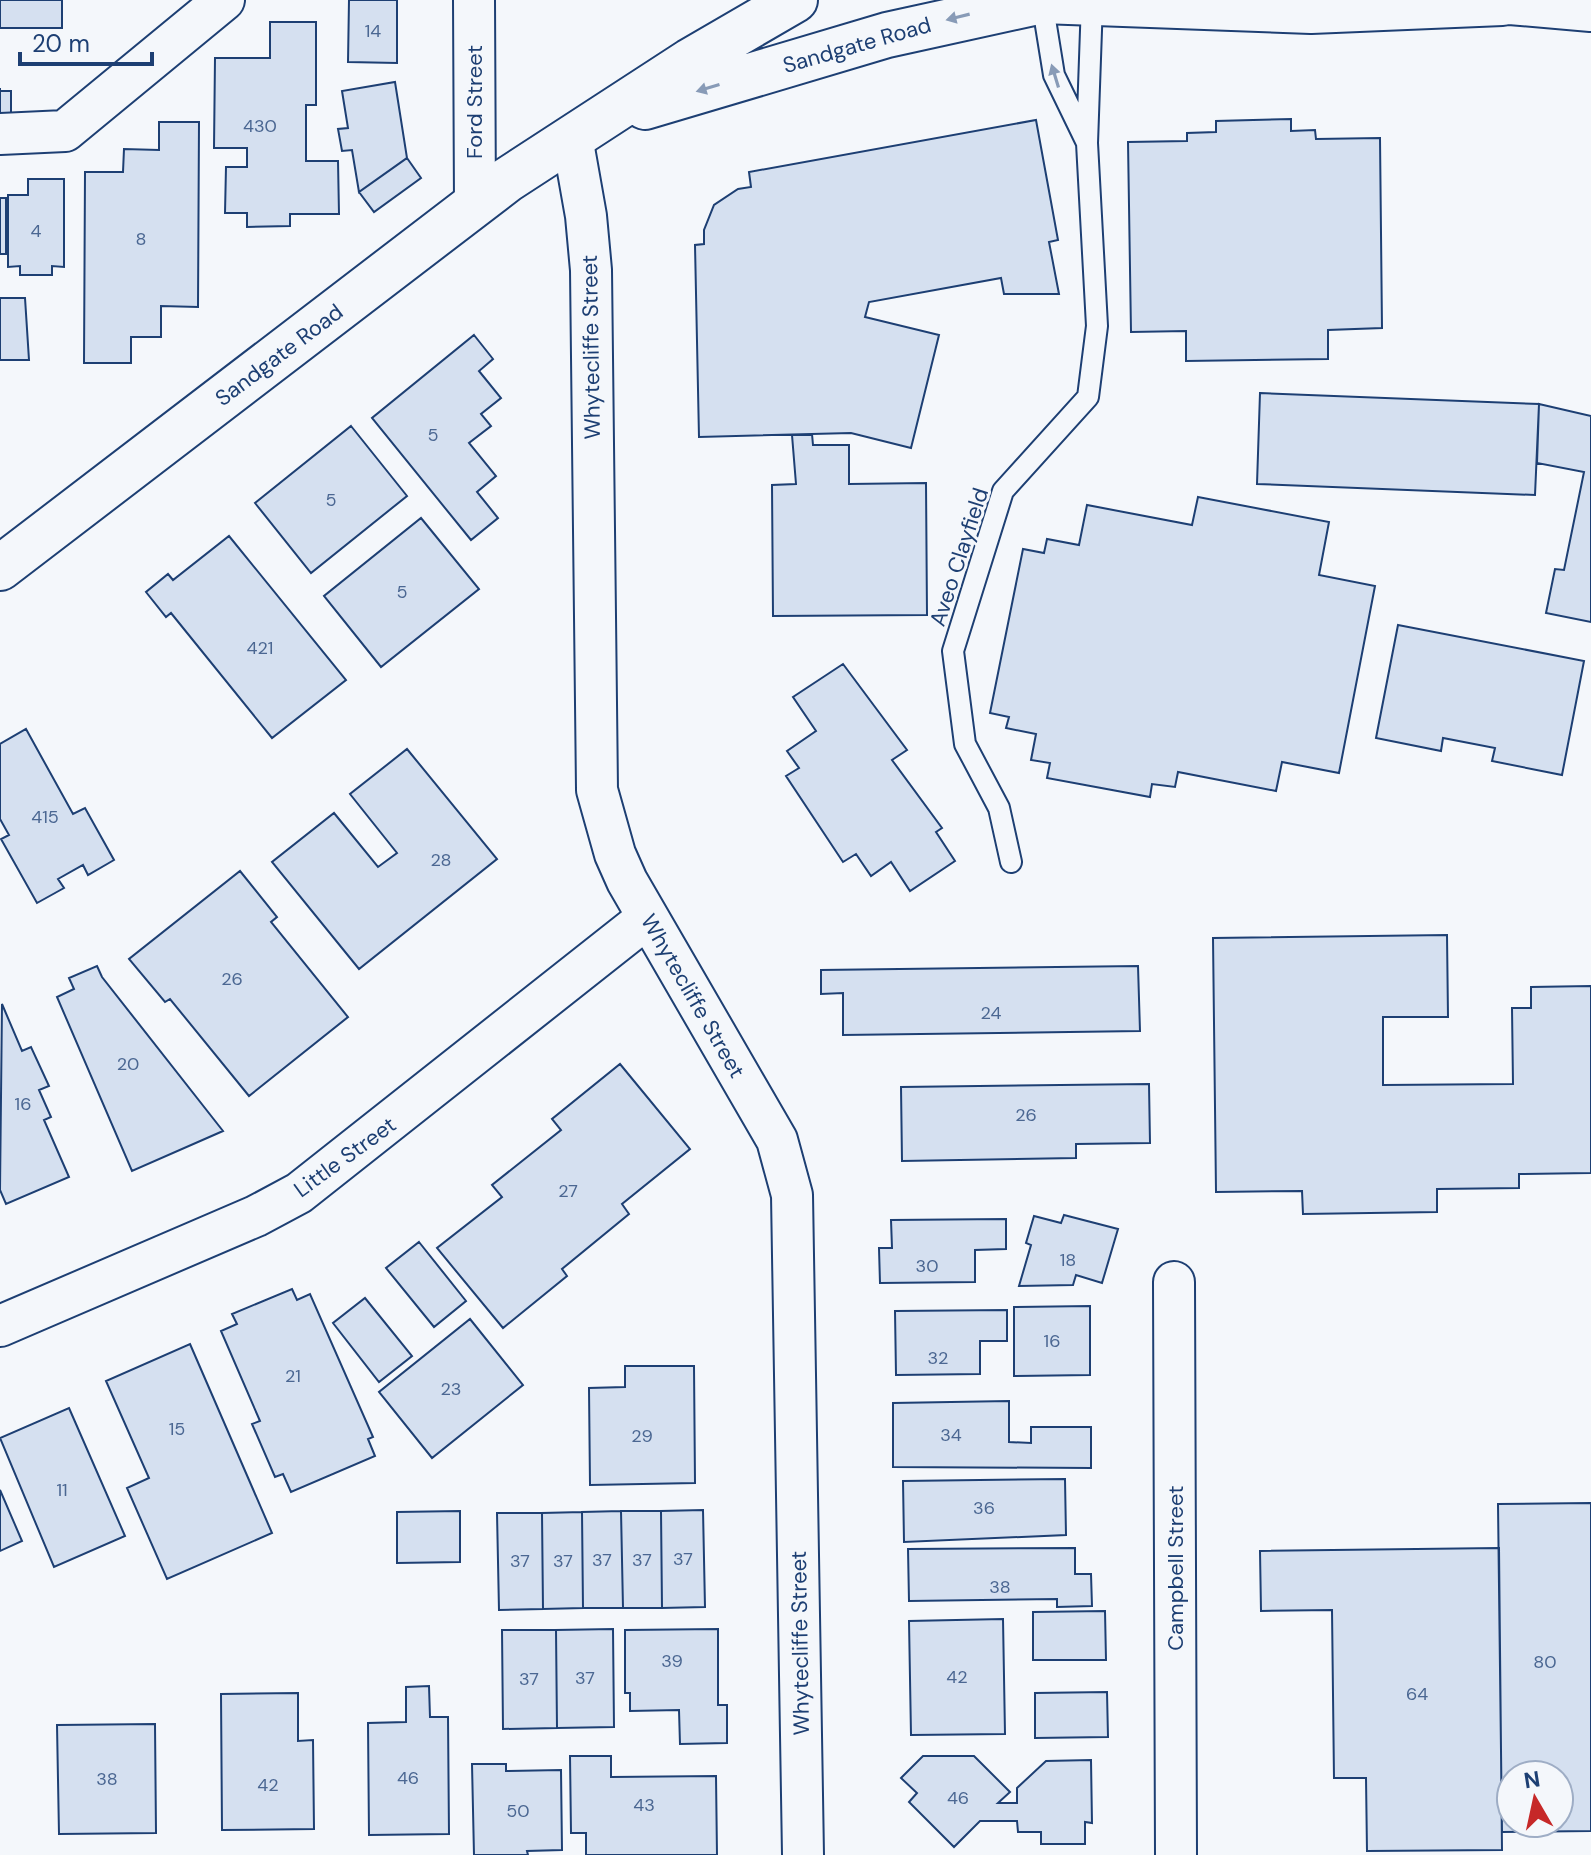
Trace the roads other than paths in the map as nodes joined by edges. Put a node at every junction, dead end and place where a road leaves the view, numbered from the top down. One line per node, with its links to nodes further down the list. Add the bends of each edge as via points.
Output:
1 (224, 0): 9 (street, via 65,131)
2 (474, 0): 11 (street, Ford Street)
3 (795, 0): 8 (highway, Sandgate Road)
4 (1042, 1): 5 (highway, Sandgate Road); 8 (highway, Sandgate Road, one-way to 8, via 887,35); 10 (lane, Aveo Clayfield, one-way to 4, via 1054,75)
5 (1092, 1): 6 (highway, Sandgate Road, via 1296,11); 10 (lane, Aveo Clayfield)
6 (1515, 2): 7 (highway, Sandgate Road)
7 (1591, 9)
8 (586, 128): 11 (highway, Sandgate Road); 14 (street, Whytecliffe Street, via 597,790 615,854)
9 (0, 134)
10 (1087, 143): 13 (lane, Aveo Clayfield, via 1097,326 1088,397 1003,491 953,651 965,744 999,808)
11 (475, 205): 12 (highway, Sandgate Road)
12 (0, 568)
13 (1011, 862)
14 (647, 918): 16 (street, Little Street, via 299,1193); 17 (street, Whytecliffe Street, via 777,1140 792,1195)
15 (1174, 1282): 18 (street, Campbell Street)
16 (0, 1326)
17 (803, 1855)
18 (1176, 1855)

